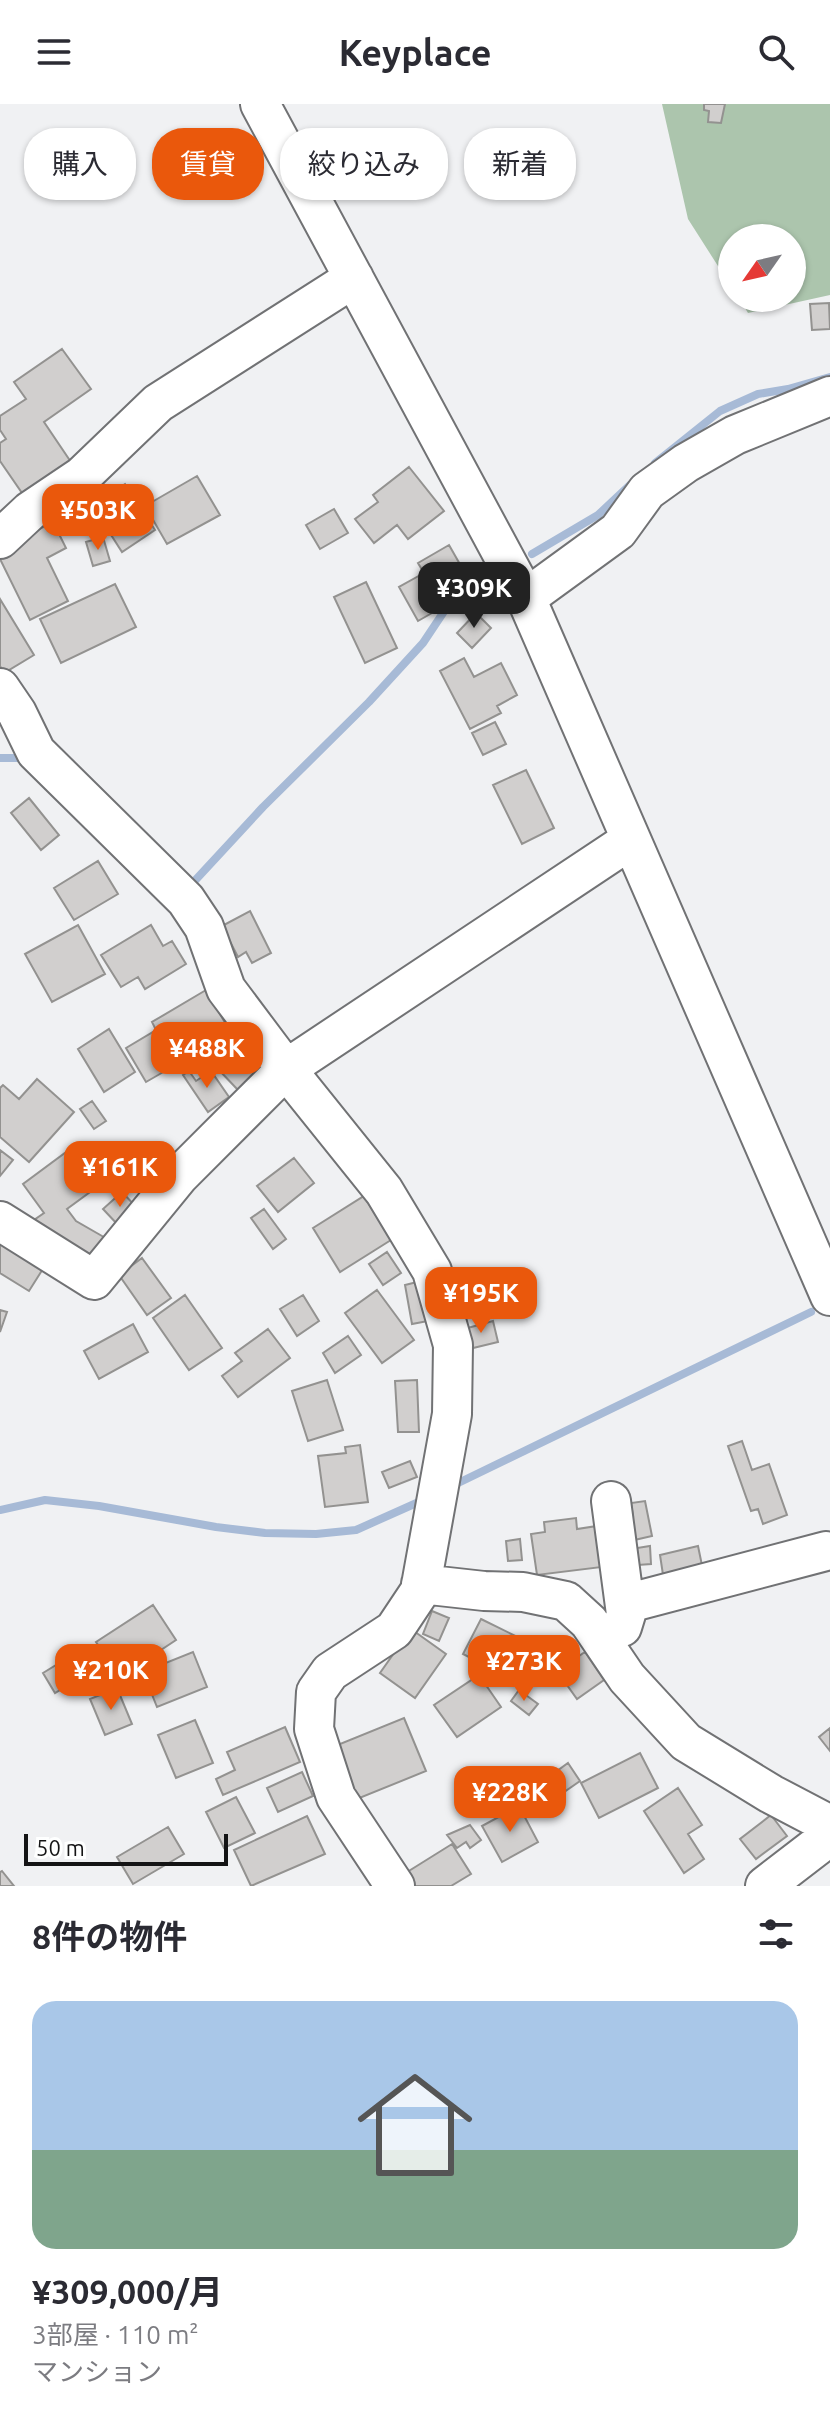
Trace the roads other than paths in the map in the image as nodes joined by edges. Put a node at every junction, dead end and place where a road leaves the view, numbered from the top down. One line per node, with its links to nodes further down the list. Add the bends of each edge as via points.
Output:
1 (260, 104): 2 (street)
2 (354, 278): 4 (street, via 158,403 82,476); 5 (street)
3 (830, 396): 5 (street, via 735,435 686,463 647,491 618,531)
4 (0, 539)
5 (526, 598): 7 (street)
6 (0, 688): 8 (street, via 36,752 178,891 204,927 226,989)
7 (629, 841): 8 (street); 10 (street)
8 (286, 1069): 9 (street, via 179,1176 94,1280); 13 (street, via 384,1191 432,1271 453,1345 452,1414)
9 (0, 1221)
10 (830, 1296)
11 (611, 1501): 14 (street)
12 (826, 1551): 14 (street)
13 (421, 1584): 15 (street, via 566,1601 589,1622); 18 (street, via 394,1630 330,1672 316,1692 314,1729 336,1797)
14 (625, 1604): 15 (street)
15 (613, 1657): 16 (street, via 686,1742)
16 (830, 1825)
17 (830, 1836): 19 (street)
18 (395, 1886)
19 (765, 1886)

